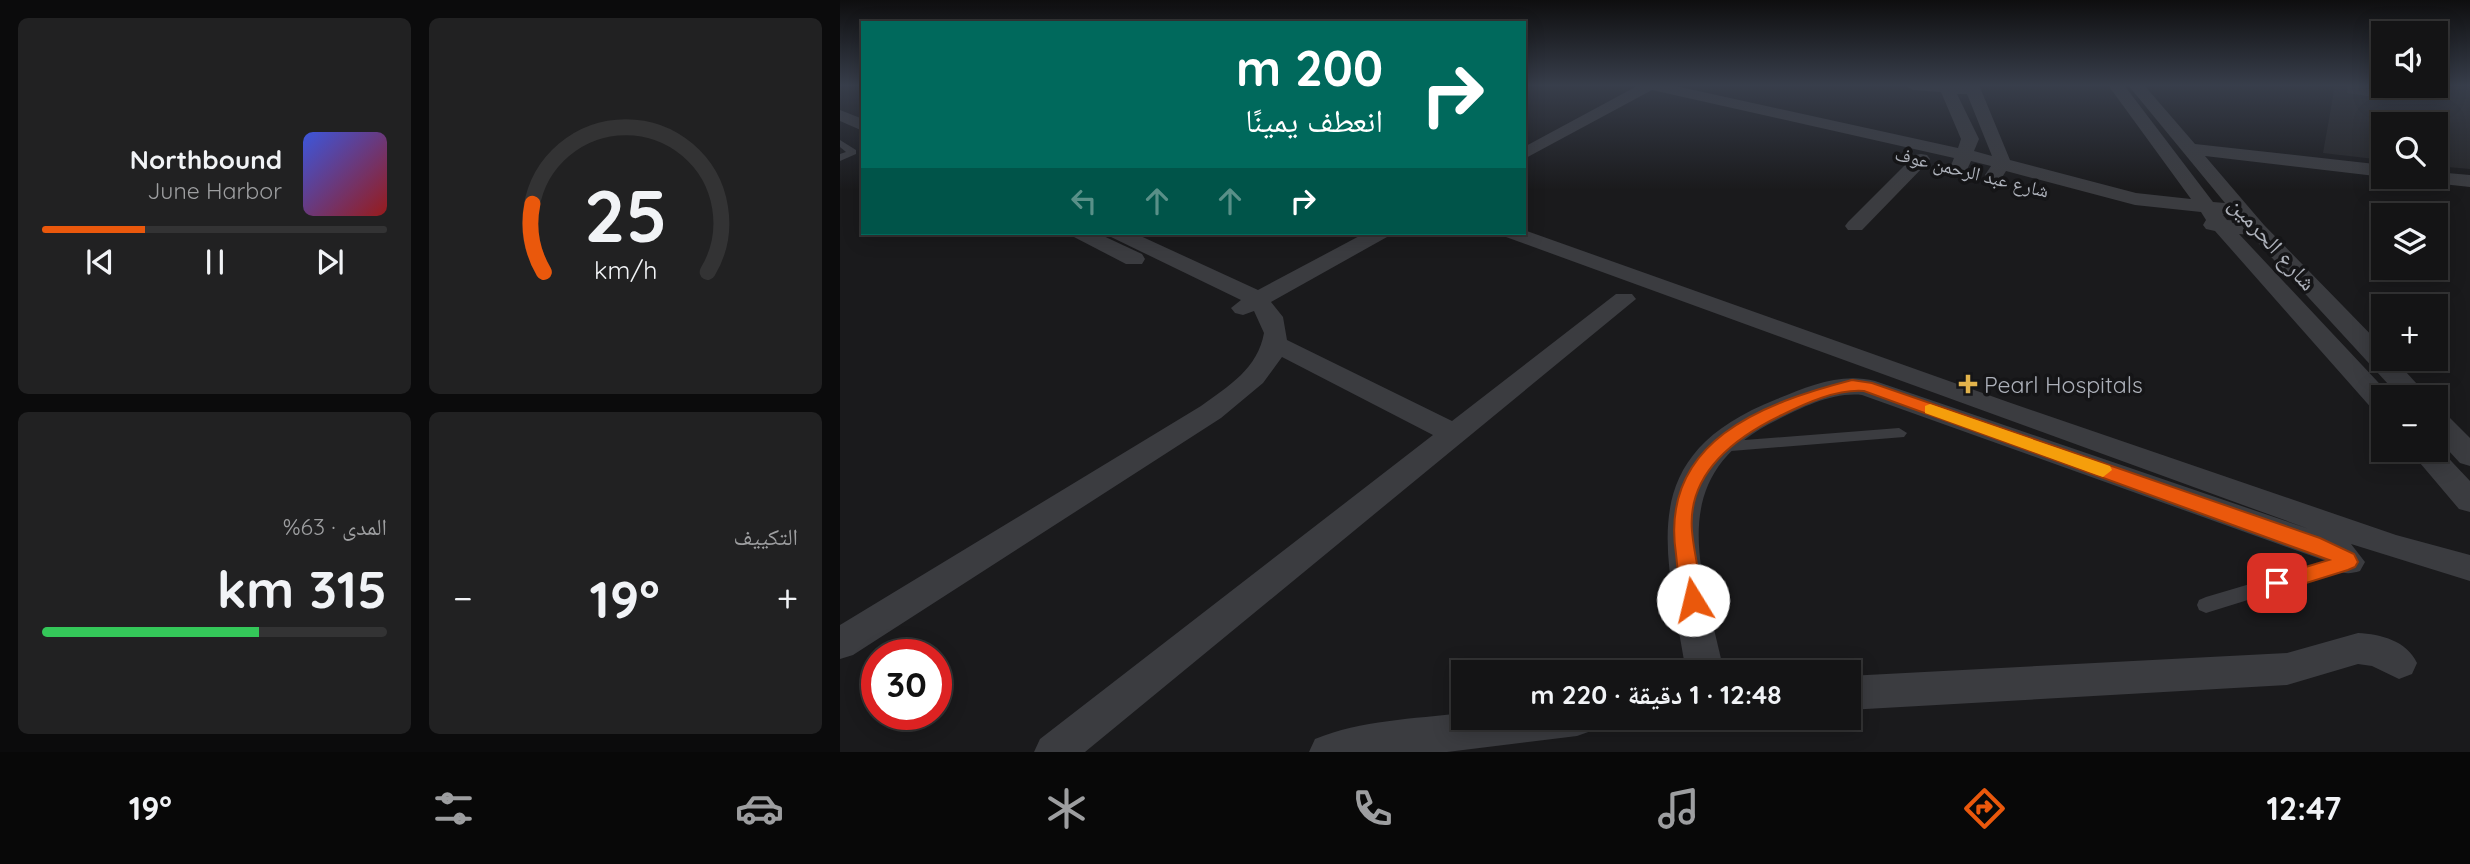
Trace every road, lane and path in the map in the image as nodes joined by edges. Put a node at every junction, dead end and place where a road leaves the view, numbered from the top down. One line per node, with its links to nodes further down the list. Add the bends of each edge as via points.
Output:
1 (1587, 120): 10 (street)
2 (1767, 120): 12 (street, شارع عبد الرحمن عوف)
3 (1779, 120): 13 (street, شارع عبد الرحمن عوف)
4 (1961, 120): 13 (street, via 1970,139)
5 (1986, 120): 15 (street, via 2001,155)
6 (2142, 120): 18 (street, شارع الحرمين)
7 (2166, 120): 9 (street, شارع الحرمين)
8 (840, 143): 11 (lane, via 853,152)
9 (2191, 149): 14 (street); 19 (street, شارع الحرمين)
10 (1526, 153)
11 (840, 158)
12 (1920, 159): 13 (street, شارع عبد الرحمن عوف); 20 (street)
13 (1962, 162): 15 (street, شارع عبد الرحمن عوف)
14 (2371, 170)
15 (1997, 171): 18 (street, شارع عبد الرحمن عوف, via 2135,199); 21 (street, شارع عبد الرحمن عوف, via 2132,210)
16 (2448, 179): 17 (street)
17 (2470, 181)
18 (2207, 208): 19 (street, شارع عبد الرحمن عوف); 21 (street, شارع الحرمين)
19 (2242, 211): 22 (street, شارع الحرمين)
20 (1855, 226)
21 (2221, 226): 22 (street, شارع عبد الرحمن عوف); 30 (street, شارع الحرمين)
22 (2257, 229): 29 (street, شارع الحرمين)
23 (1085, 235): 28 (street)
24 (1121, 235): 28 (street)
25 (1377, 235): 28 (street)
26 (1518, 235): 31 (street)
27 (1624, 299): 34 (street)
28 (1262, 319): 34 (street); 43 (street, via 1265,366 1232,397)
29 (2404, 385)
30 (2371, 391)
31 (1991, 418): 35 (street); 36 (street, via 1852,385 1768,413)
32 (1899, 433): 36 (lane)
33 (2448, 433): 37 (street)
34 (1455, 434): 48 (street)
35 (2043, 436): 40 (street, via 2338,552); 41 (street)
36 (1717, 447): 44 (street, via 1699,470 1687,498 1682,528)
37 (2470, 456)
38 (2435, 462): 39 (street)
39 (2470, 501)
40 (2348, 562): 42 (lane)
41 (2470, 568)
42 (2206, 605)
43 (840, 644)
44 (1703, 660)
45 (2399, 663): 46 (street, via 2381,650 2360,646 2287,668)
46 (1861, 693)
47 (1478, 730): 49 (street)
48 (1054, 752)
49 (1329, 752)

